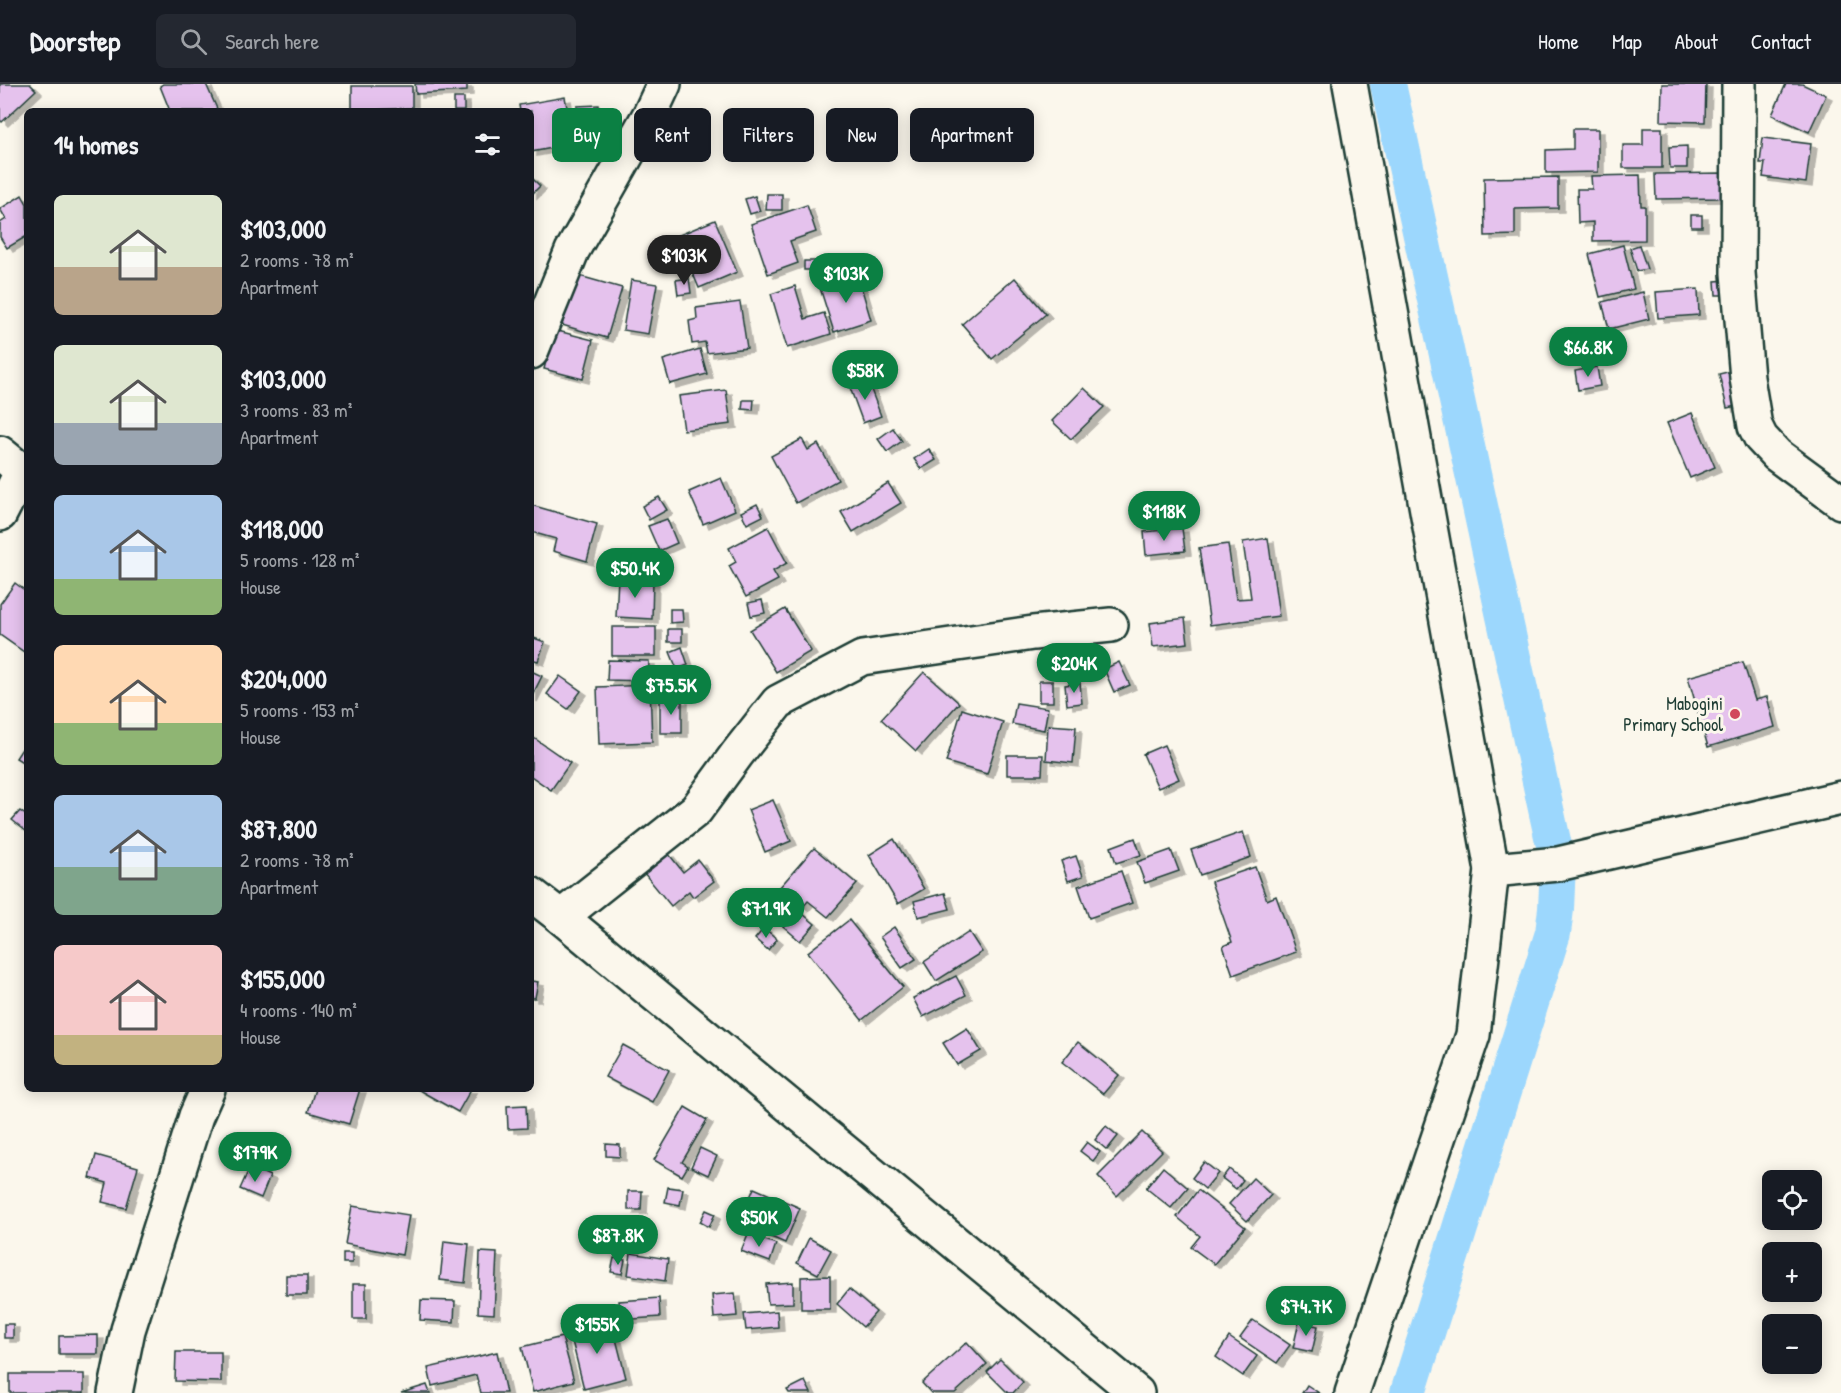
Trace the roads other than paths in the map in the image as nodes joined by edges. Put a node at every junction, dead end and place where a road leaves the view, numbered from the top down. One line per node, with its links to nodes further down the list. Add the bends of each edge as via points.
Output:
1 (664, 84): 4 (street, via 572,251)
2 (1350, 84): 10 (street)
3 (1739, 84): 6 (street, via 1738,273 1755,426 1777,455)
4 (534, 345)
5 (16, 467): 7 (street)
6 (1841, 502)
7 (0, 514)
8 (1111, 625): 12 (street, via 862,658 778,702 696,810)
9 (1841, 798): 10 (street, via 1558,864)
10 (1492, 870): 16 (street, via 1473,1035)
11 (534, 896): 12 (street)
12 (561, 917): 15 (street)
13 (207, 1092): 14 (street, via 128,1330)
14 (115, 1393)
15 (1137, 1393)
16 (1352, 1393)

